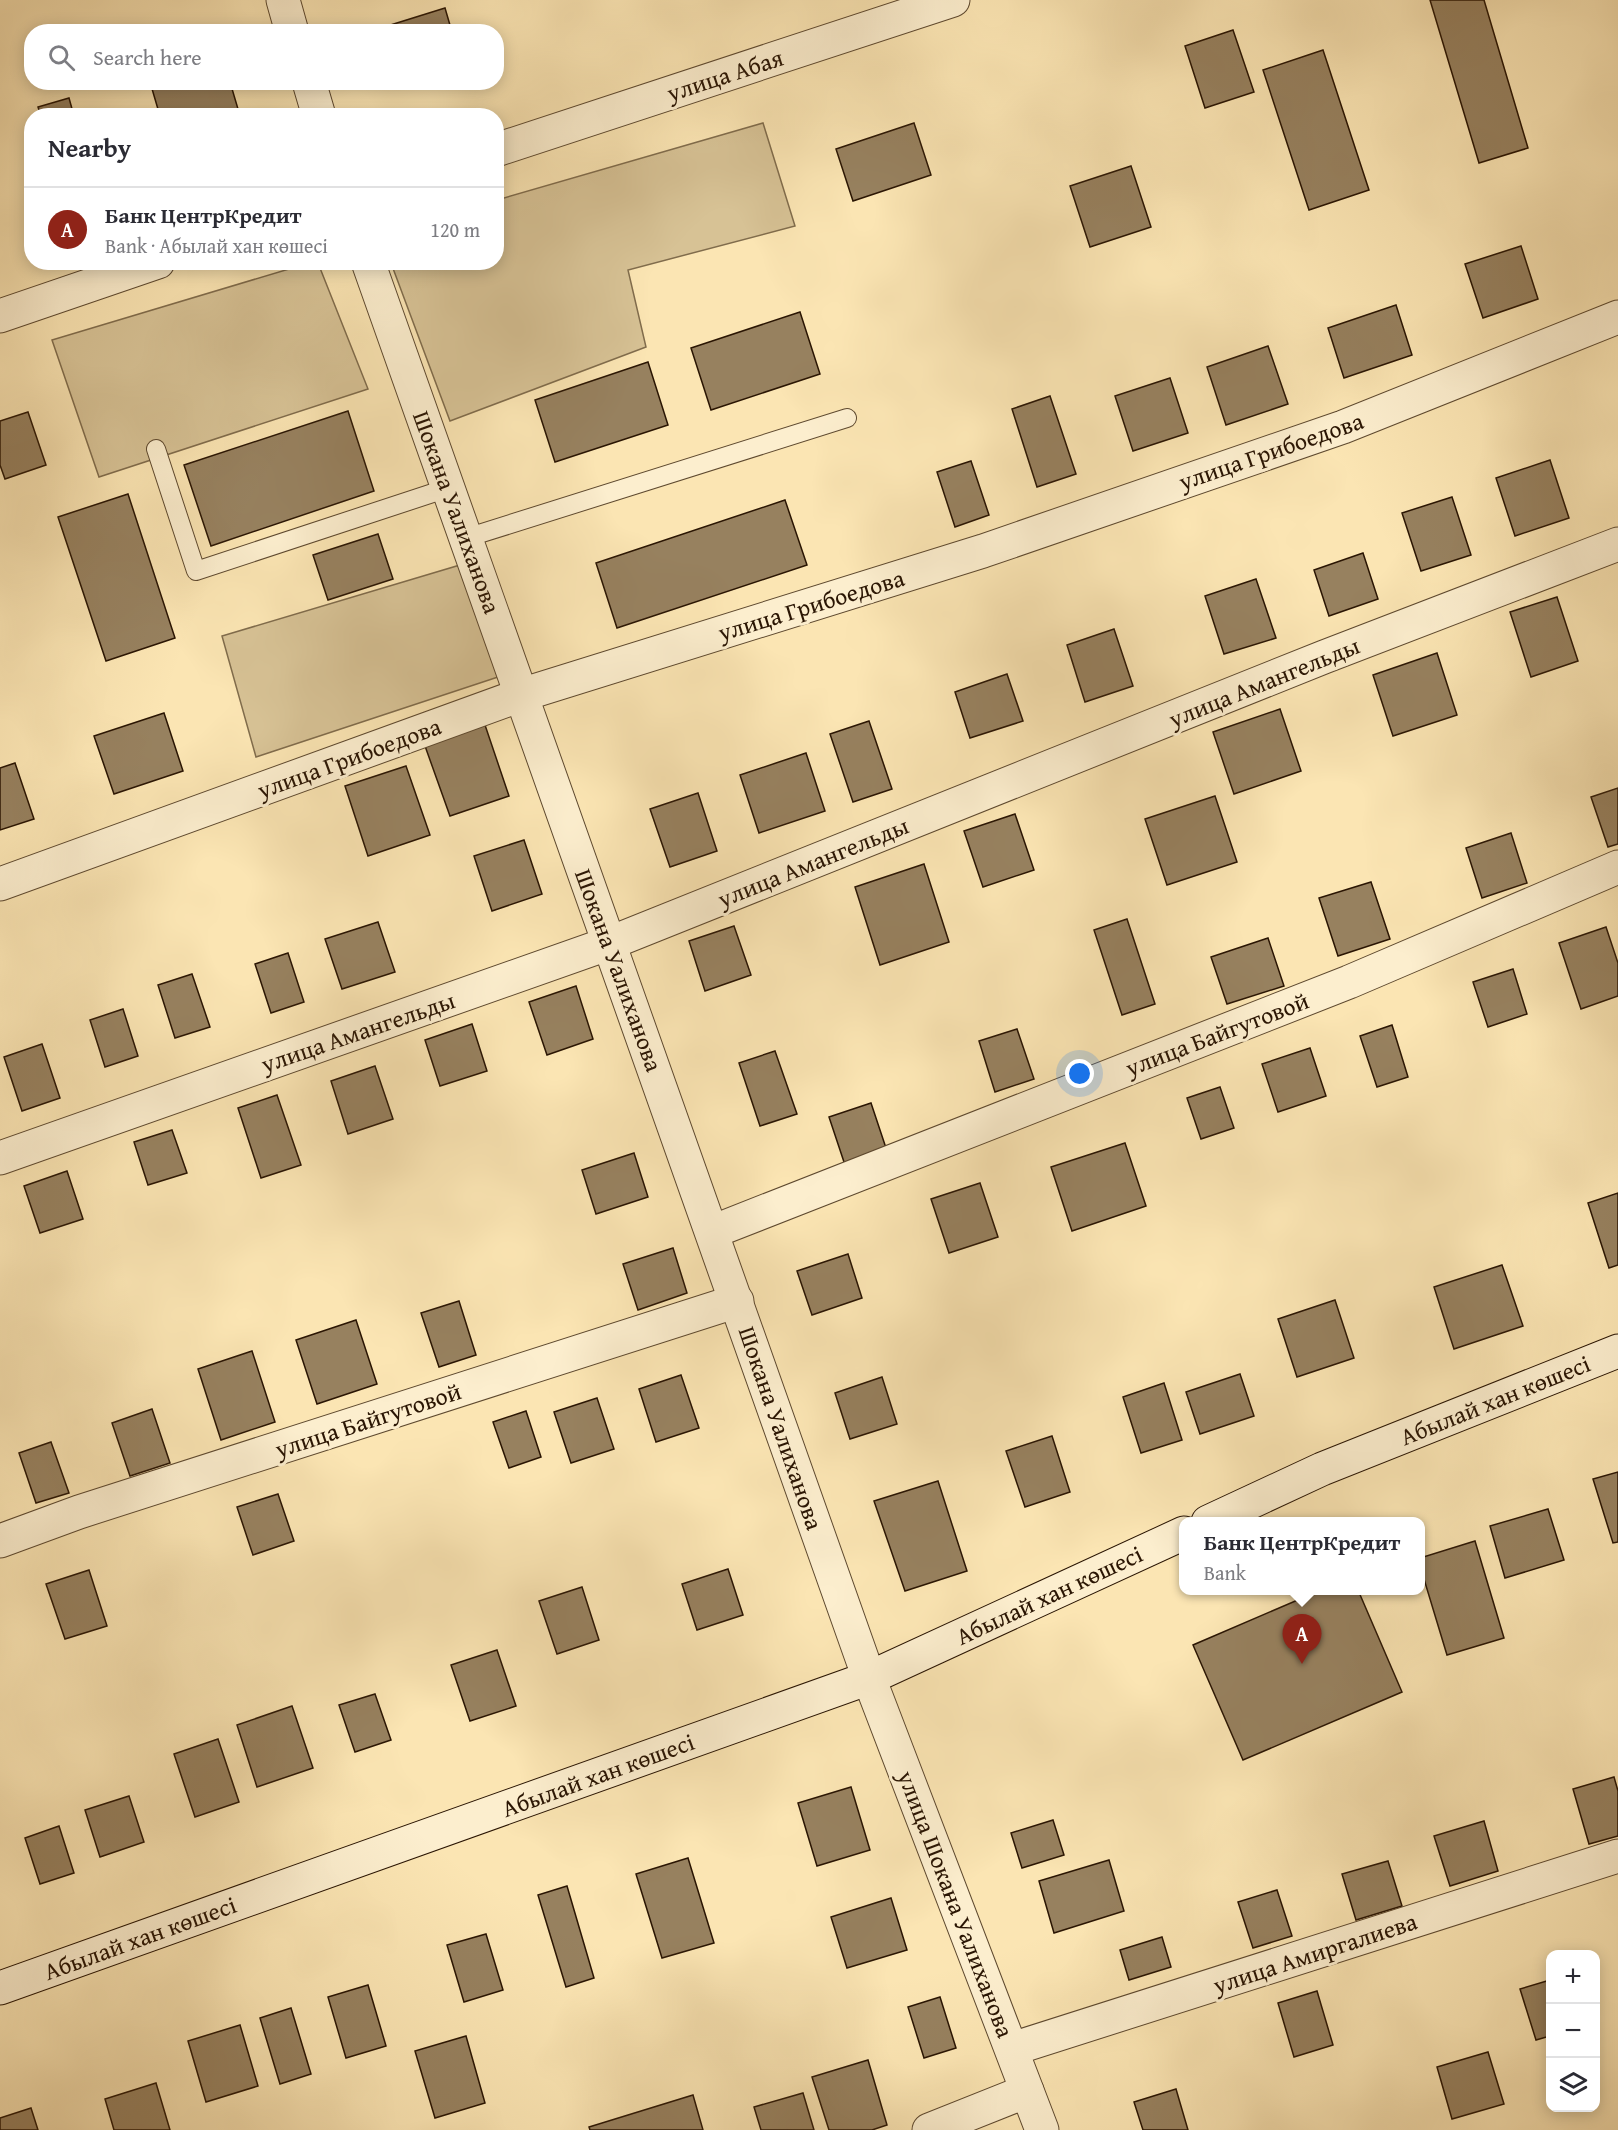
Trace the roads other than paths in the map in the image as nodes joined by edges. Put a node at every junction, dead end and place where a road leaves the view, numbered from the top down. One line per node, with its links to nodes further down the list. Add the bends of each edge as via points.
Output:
1 (283, 0): 3 (street)
2 (953, 0): 6 (street, улица Абая)
3 (290, 24)
4 (311, 90): 5 (street)
5 (317, 108)
6 (504, 147)
7 (135, 270): 9 (street)
8 (371, 270): 13 (street, Шокана Уалиханова)
9 (0, 316)
10 (1618, 317): 16 (street, улица Грибоедова, via 1343,427 983,551)
11 (847, 418): 14 (lane)
12 (156, 449): 13 (lane, via 196,571)
13 (448, 488): 14 (street, Шокана Уалиханова)
14 (466, 538): 16 (street, Шокана Уалиханова)
15 (1618, 544): 19 (street, улица Амангельды)
16 (522, 695): 18 (street, улица Грибоедова); 19 (street, Шокана Уалиханова)
17 (1618, 867): 21 (street, улица Байгутовой, via 1349,982)
18 (0, 884)
19 (610, 943): 20 (street, улица Амангельды); 21 (street, Шокана Уалиханова)
20 (0, 1158)
21 (712, 1232): 22 (street, Шокана Уалиханова)
22 (737, 1301): 26 (street, улица Байгутовой, via 79,1512); 27 (street, Шокана Уалиханова)
23 (1618, 1351): 24 (street, Абылай хан көшесі, via 1322,1469)
24 (1217, 1517)
25 (1179, 1535): 27 (street, Абылай хан көшесі)
26 (0, 1541)
27 (869, 1678): 29 (street, Абылай хан көшесі); 30 (street, улица Шокана Уалиханова)
28 (1618, 1856): 30 (street, улица Амиргалиева)
29 (0, 1988)
30 (1012, 2049): 31 (street, улица Шокана Уалиханова)
31 (1027, 2091): 32 (street); 33 (street, улица Шокана Уалиханова)
32 (929, 2130)
33 (1042, 2130)

